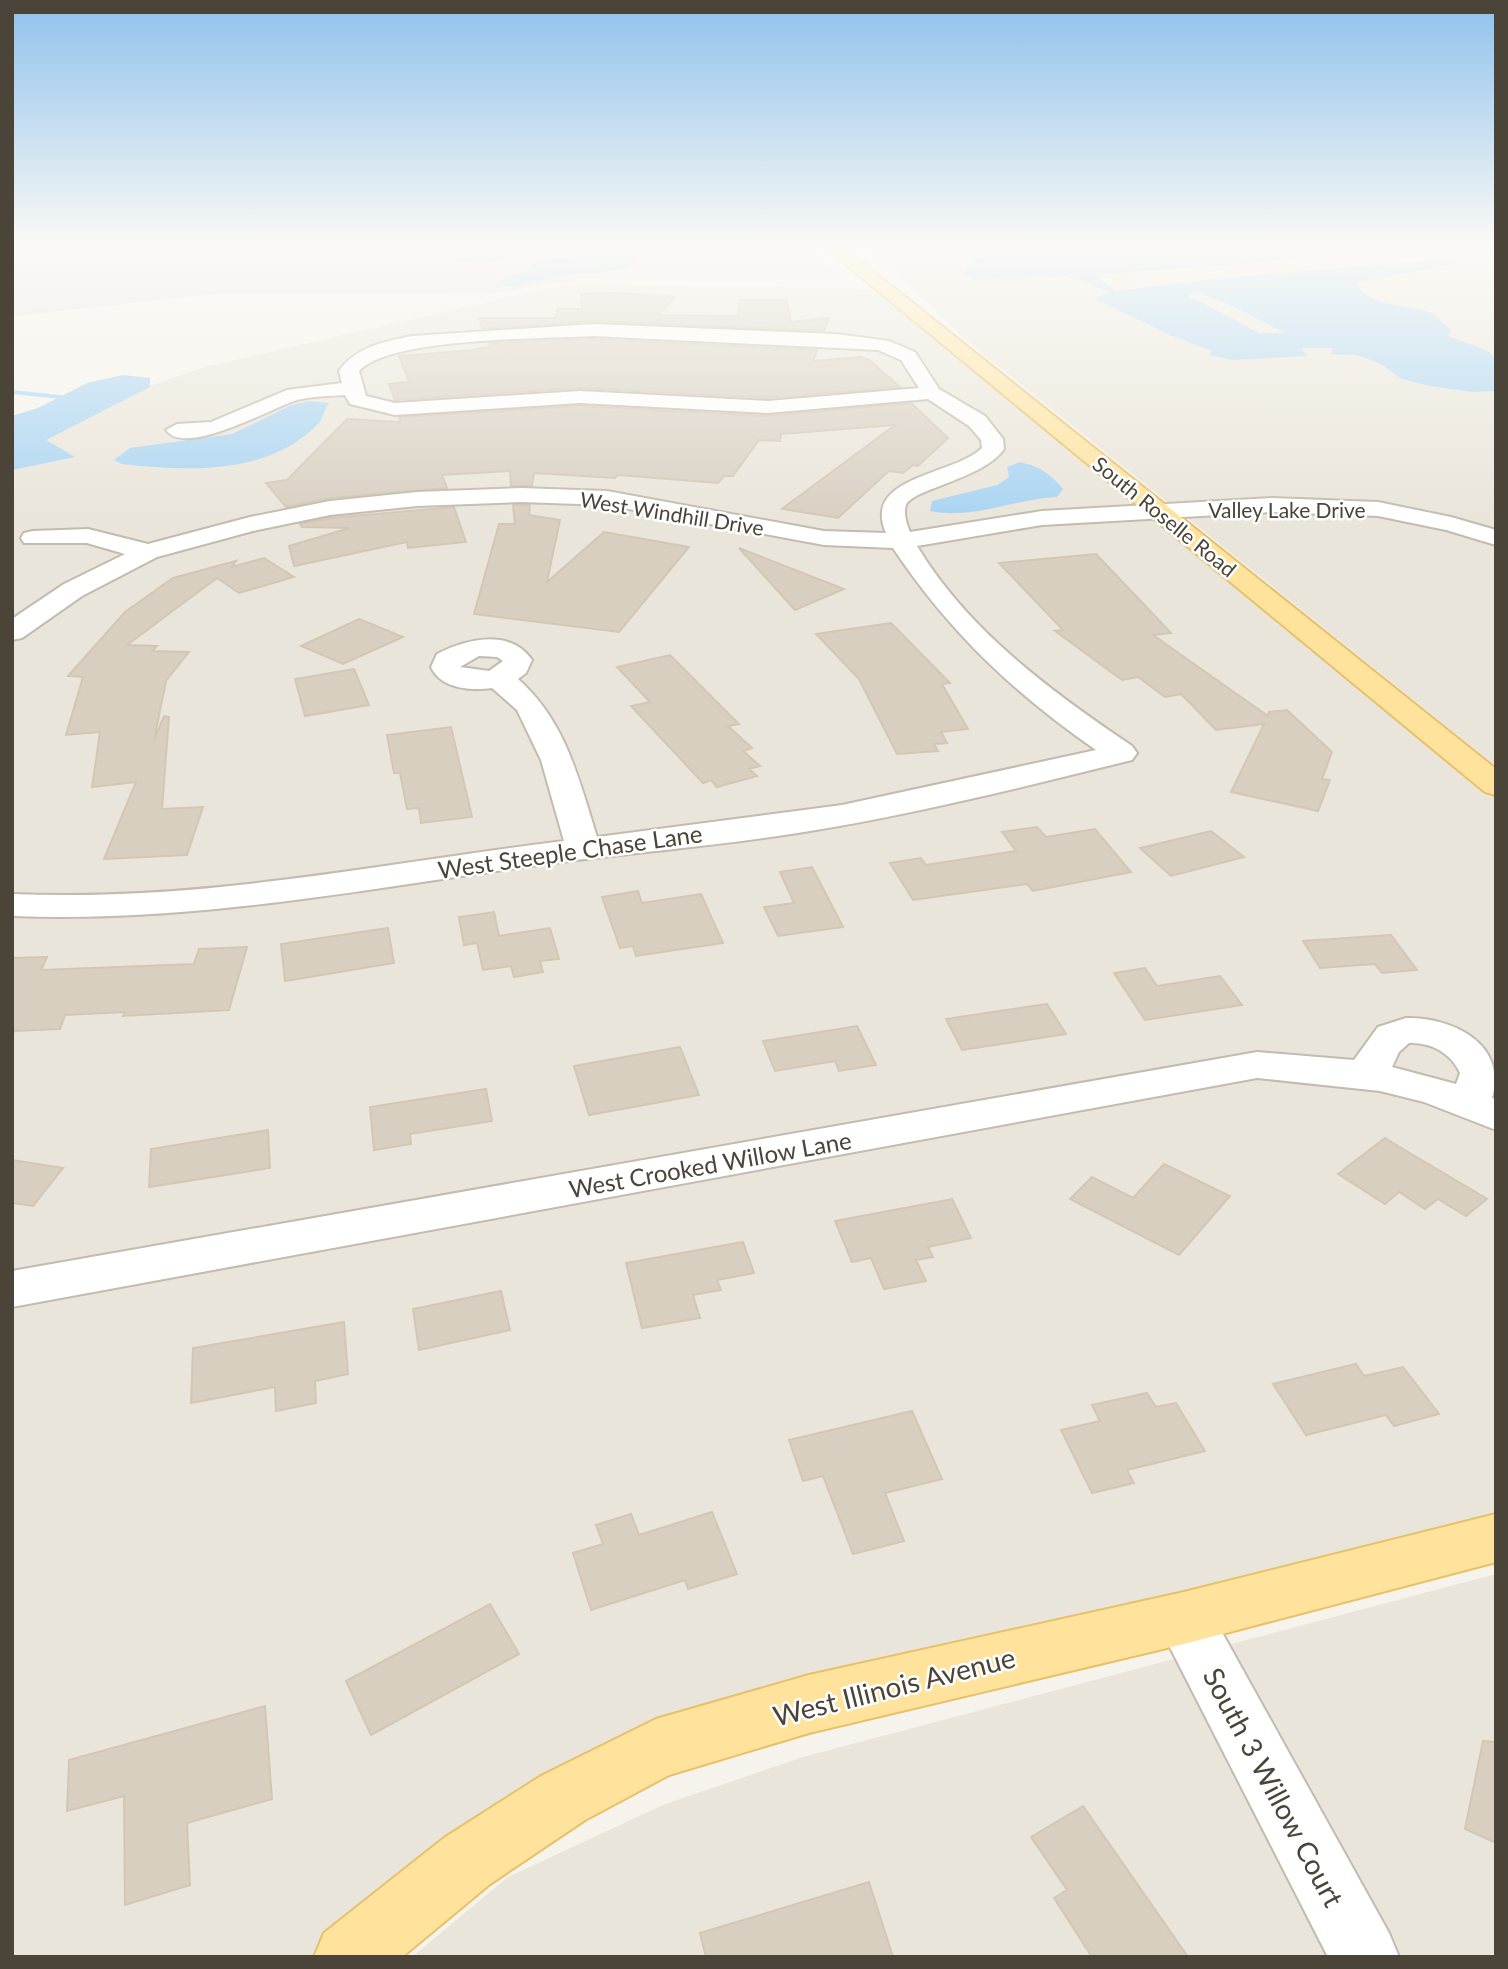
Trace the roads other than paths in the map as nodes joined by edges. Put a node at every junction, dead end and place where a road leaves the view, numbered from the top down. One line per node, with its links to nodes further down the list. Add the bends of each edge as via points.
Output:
1 (438, 340): 4 (street, via 388,347 361,357 349,371)
2 (833, 340): 5 (street, via 882,345 908,356)
3 (947, 340): 7 (main road, South Roselle Road)
4 (353, 388): 5 (street, via 357,400 395,409 580,397 790,406); 6 (street, via 294,394 215,428)
5 (932, 393): 10 (street, via 977,421 992,439 993,449 972,470 902,494 891,516)
6 (177, 430)
7 (1158, 512): 9 (street, Valley Lake Drive, via 1272,505 1378,509); 10 (street, West Windhill Drive, via 1042,518); 14 (main road, South Roselle Road)
8 (19, 538): 11 (street, via 88,536)
9 (1496, 538)
10 (899, 541): 11 (street, West Windhill Drive, via 824,538 607,498 521,495 330,508); 15 (street, West Steeple Chase Lane, via 973,635 1041,697 1121,753 965,791 801,822)
11 (148, 552): 12 (street, West Windhill Drive, via 73,590)
12 (12, 632)
13 (498, 677): 15 (street, via 530,706 558,760)
14 (1496, 785)
15 (583, 848): 16 (street, West Steeple Chase Lane, via 223,900 58,908)
16 (12, 905)
17 (1388, 1078): 18 (street, West Crooked Willow Lane); 18 (street, via 1384,1045 1397,1033 1422,1031 1469,1053 1481,1073); 19 (street, West Crooked Willow Lane, via 1257,1065)
18 (1483, 1110)
19 (12, 1289)
20 (1496, 1538): 21 (main road, West Illinois Avenue)
21 (1184, 1618): 22 (main road, West Illinois Avenue, via 809,1704 656,1749 563,1798 467,1861); 23 (street, South 3 Willow Court)
22 (348, 1957)
23 (1365, 1957)

